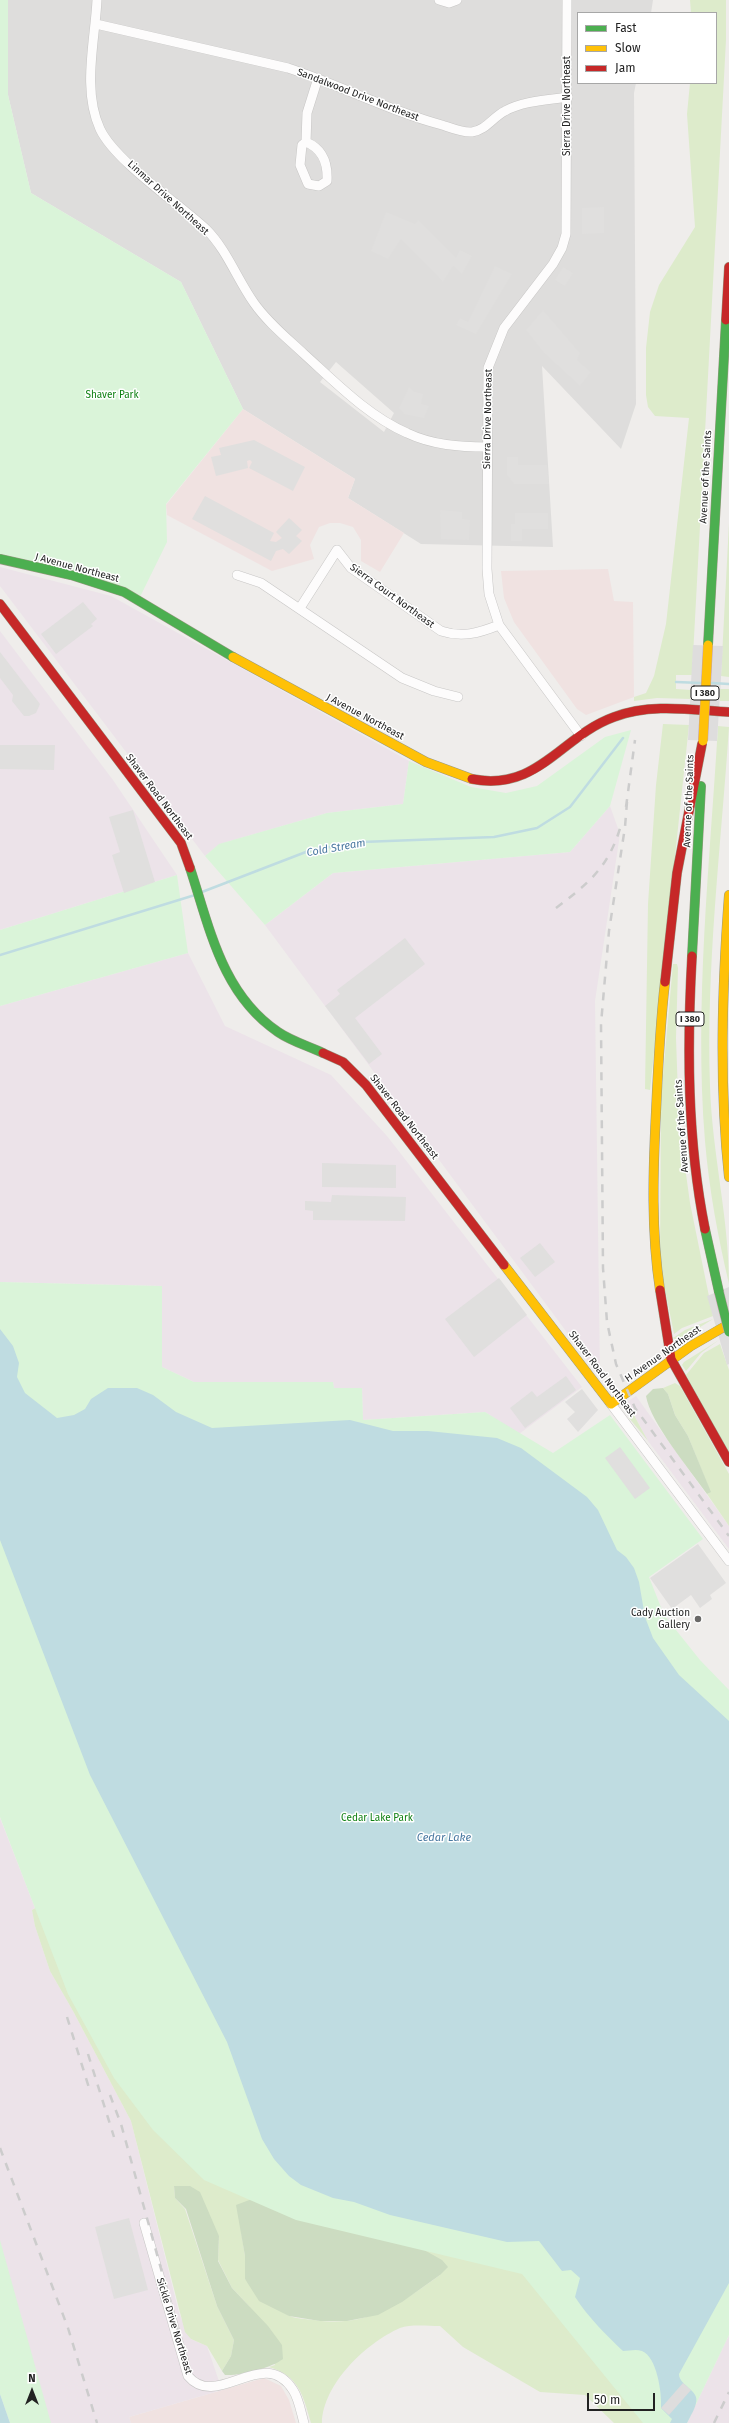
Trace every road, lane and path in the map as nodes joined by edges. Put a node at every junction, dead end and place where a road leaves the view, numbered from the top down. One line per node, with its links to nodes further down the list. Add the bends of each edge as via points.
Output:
1 (97, 0): 5 (street, Linmar Drive Northeast)
2 (440, 0): 3 (street, via 449,3)
3 (457, 0)
4 (567, 0): 7 (street, Sierra Drive Northeast)
5 (96, 24): 6 (street, Sandalwood Drive Northeast, via 288,68); 10 (street, Linmar Drive Northeast, via 90,88 92,104 101,130 116,151 208,231 265,317 332,379 395,427 443,444)
6 (318, 78): 7 (street, Sandalwood Drive Northeast, via 363,98 425,120 470,132 480,130 505,111 524,104); 8 (street, via 307,113)
7 (568, 97): 10 (street, Sierra Drive Northeast, via 566,234 553,264 514,312 496,343 488,368)
8 (306, 142): 8 (street, via 302,144 300,153 303,176 308,184 319,186 327,181 328,169 315,145)
9 (729, 267): 19 (main road, Avenue of the Saints / I 380, bridge)
10 (487, 447): 15 (street, Sierra Drive Northeast, via 487,570 489,594)
11 (0, 559): 18 (main road, J Avenue Northeast, via 111,587 138,599 181,627 303,696 425,761 458,774 479,780 518,777 539,769)
12 (237, 575): 14 (street, via 261,583)
13 (0, 604): 25 (main road, Shaver Road Northeast, via 176,837 188,859 225,972 237,993 255,1014 279,1033 343,1062 366,1085)
14 (300, 608): 15 (street, Sierra Court Northeast, via 337,550 351,568 441,631 467,634 483,632); 16 (street, via 402,678 434,691)
15 (499, 625): 18 (street, Sierra Drive Northeast)
16 (458, 697)
17 (729, 712): 18 (main road, J Avenue Northeast, via 633,712 615,716)
18 (581, 736)
19 (702, 742): 23 (main road, Avenue of the Saints / I 380, bridge, via 689,1078 693,1151 699,1192 718,1292); 24 (main road, via 677,873 660,1021 656,1088 653,1230 656,1269)
20 (729, 895): 21 (main road, via 722,995 721,1076)
21 (729, 1177)
22 (729, 1324): 24 (main road, H Avenue Northeast, via 702,1338)
23 (729, 1332)
24 (671, 1360): 25 (main road, H Avenue Northeast); 26 (main road)
25 (611, 1404): 27 (street, Shaver Road Northeast)
26 (729, 1462)
27 (729, 1561)
28 (144, 2223): 29 (street, Sickle Drive Northeast, via 188,2376 193,2382 204,2386 223,2384 260,2373 274,2373 285,2379 294,2392)
29 (304, 2423)

